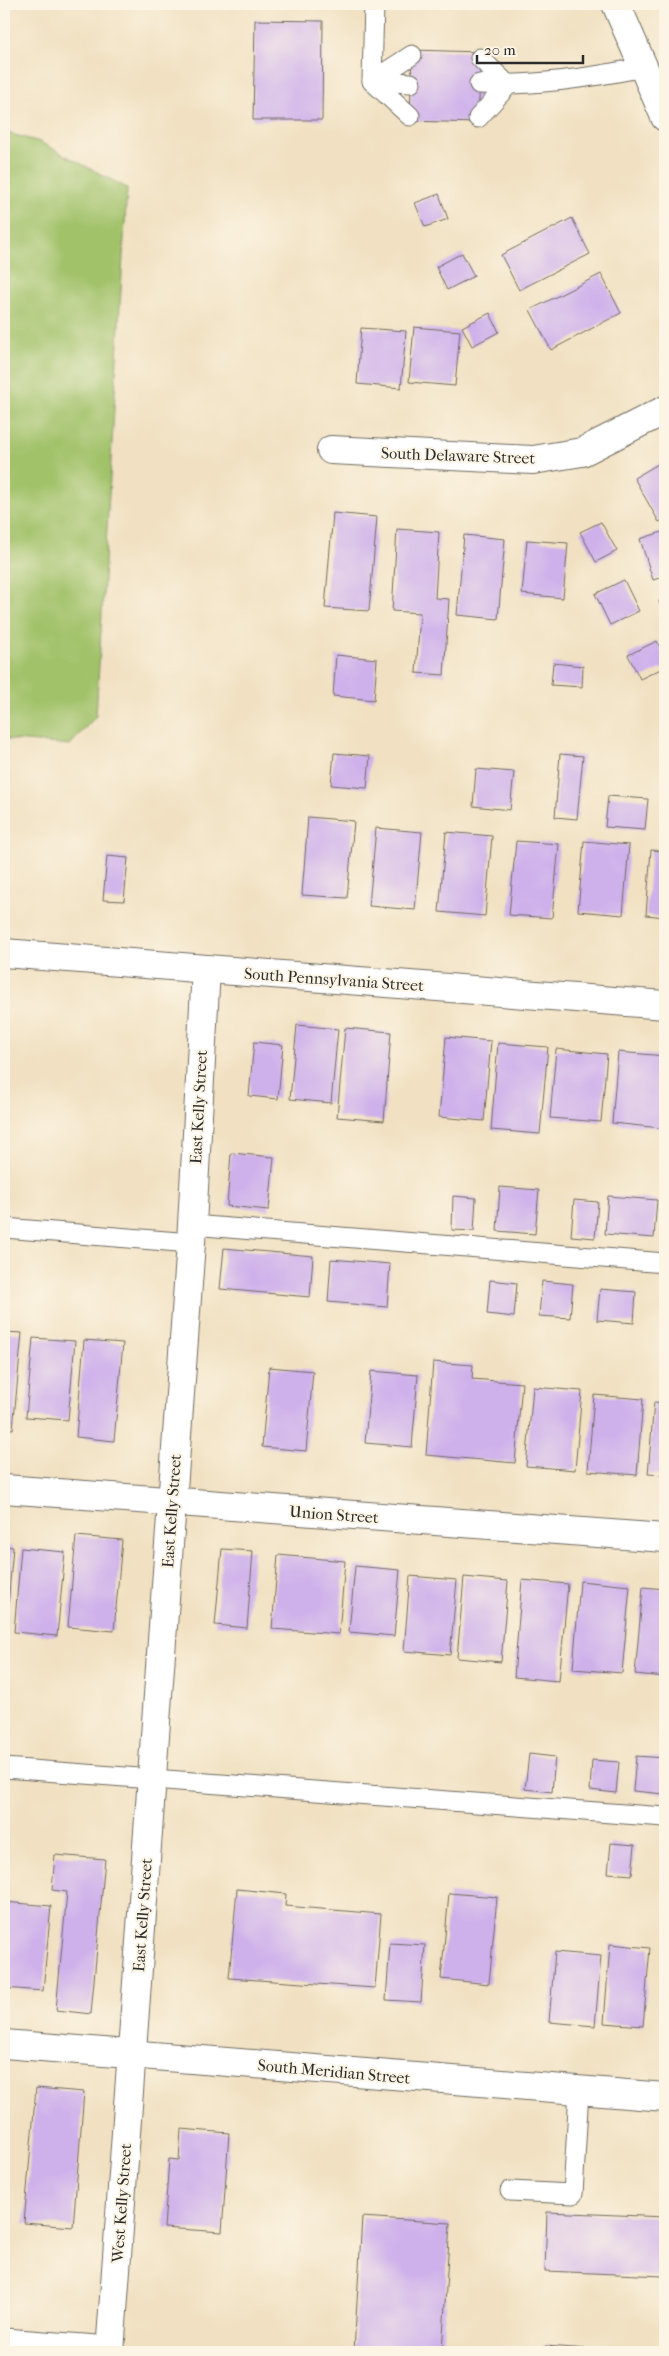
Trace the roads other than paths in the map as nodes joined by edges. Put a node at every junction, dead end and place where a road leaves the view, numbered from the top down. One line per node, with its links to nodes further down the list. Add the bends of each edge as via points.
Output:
1 (374, 4): 6 (lane)
2 (616, 4): 5 (street)
3 (412, 55): 6 (lane)
4 (480, 58): 9 (lane)
5 (644, 67): 9 (lane, via 566,81); 11 (street)
6 (372, 81): 7 (lane); 10 (lane)
7 (411, 83)
8 (480, 84): 9 (lane)
9 (508, 85): 12 (lane)
10 (410, 116)
11 (665, 117)
12 (478, 118)
13 (665, 410): 14 (street, South Delaware Street, via 582,452 533,460)
14 (331, 450)
15 (4, 953): 16 (street, South Pennsylvania Street)
16 (206, 969): 17 (street, South Pennsylvania Street); 19 (street, East Kelly Street)
17 (665, 1004)
18 (4, 1228): 19 (lane)
19 (191, 1234): 20 (lane); 22 (street, East Kelly Street)
20 (665, 1263)
21 (4, 1489): 22 (street, Union Street)
22 (171, 1502): 23 (street, Union Street); 25 (street, East Kelly Street)
23 (665, 1538)
24 (4, 1768): 25 (lane)
25 (152, 1780): 26 (lane); 28 (street, East Kelly Street)
26 (665, 1817)
27 (4, 2044): 28 (street, South Meridian Street)
28 (131, 2054): 29 (street, South Meridian Street); 33 (street, West Kelly Street)
29 (579, 2090): 30 (street, South Meridian Street); 31 (lane, via 573,2194)
30 (665, 2097)
31 (510, 2191)
32 (4, 2338): 33 (lane)
33 (110, 2349)

